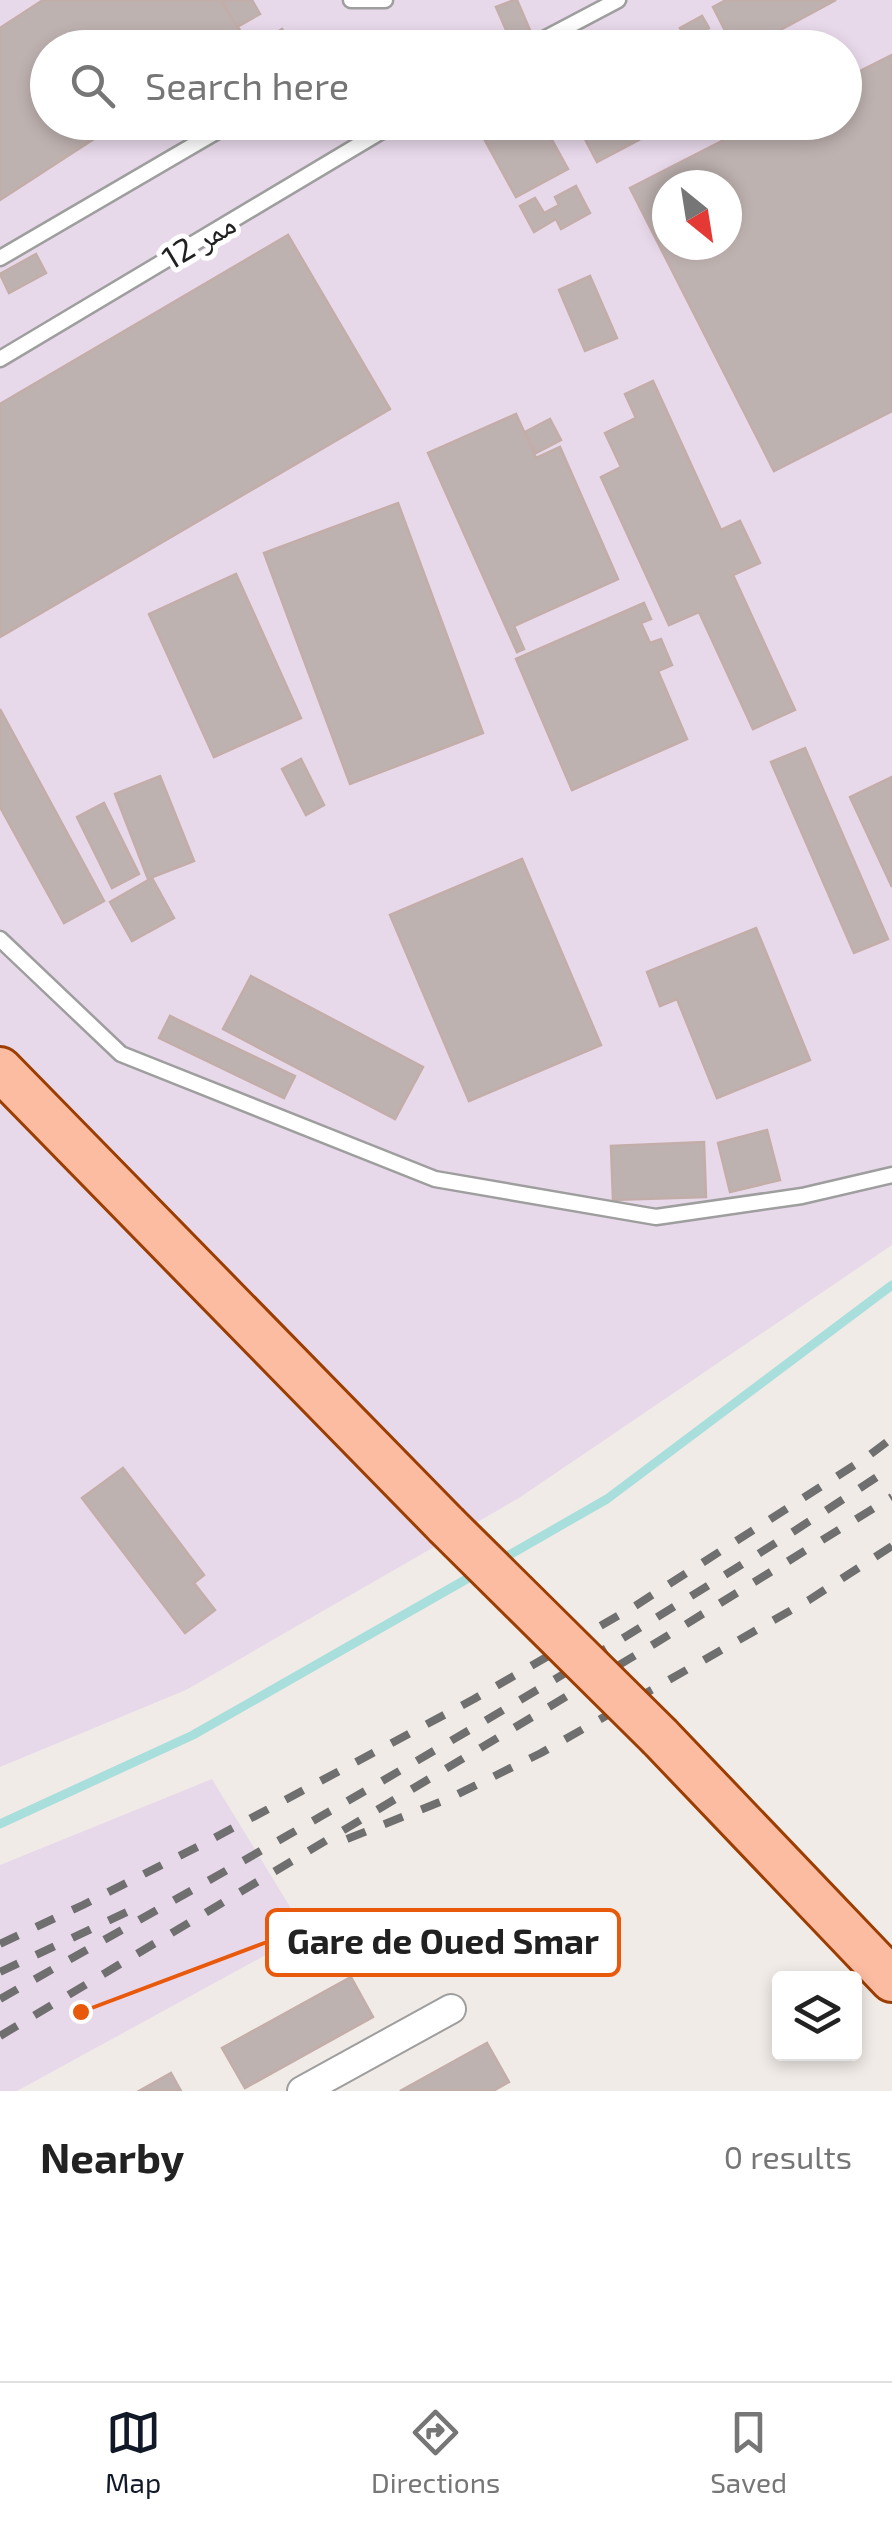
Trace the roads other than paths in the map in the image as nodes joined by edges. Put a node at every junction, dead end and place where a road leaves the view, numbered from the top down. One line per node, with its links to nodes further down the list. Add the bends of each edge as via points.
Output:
1 (351, 0): 2 (lane)
2 (385, 0)
3 (618, 0): 4 (lane)
4 (561, 30)
5 (202, 140): 7 (lane)
6 (367, 140): 8 (lane, ممر 12)
7 (0, 258)
8 (0, 358)
9 (0, 939): 11 (lane, via 121,1054 435,1179 656,1217 802,1196)
10 (0, 1069): 12 (main road, bridge)
11 (892, 1174)
12 (892, 1980)
13 (451, 2009): 14 (street)
14 (302, 2091)

